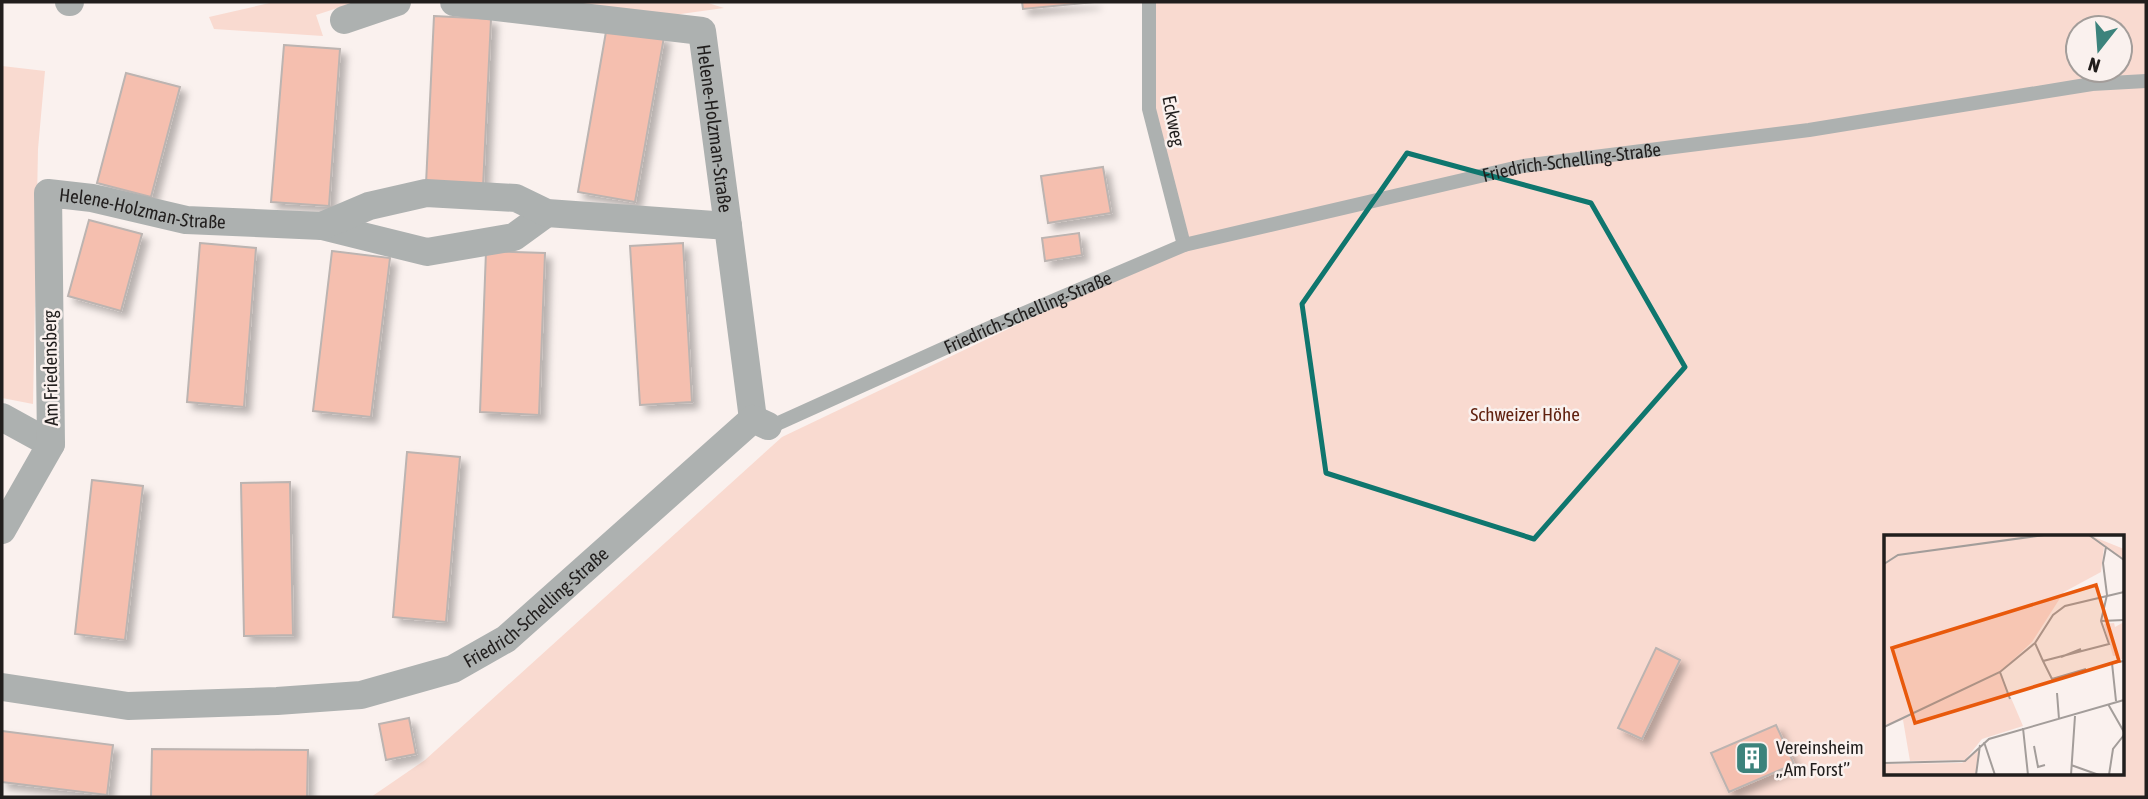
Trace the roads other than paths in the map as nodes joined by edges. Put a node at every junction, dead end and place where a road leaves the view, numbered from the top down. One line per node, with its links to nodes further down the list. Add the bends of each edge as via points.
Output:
1 (397, 2): 4 (street)
2 (454, 2): 9 (street, Helene-Holzman-Straße, via 702,31)
3 (1149, 2): 10 (lane, Eckweg, via 1149,109)
4 (344, 20)
5 (2146, 81): 10 (lane, Friedrich-Schelling-Straße, via 2092,84 1809,130 1523,166)
6 (48, 193): 8 (street, Helene-Holzman-Straße, via 92,198 186,220); 13 (street, Am Friedensberg)
7 (547, 213): 8 (street, Helene-Holzman-Straße, via 516,198 426,193 369,206); 8 (street, Helene-Holzman-Straße, via 514,237 427,252); 9 (street, Helene-Holzman-Straße)
8 (321, 226)
9 (728, 226): 12 (street, Helene-Holzman-Straße)
10 (1184, 245): 12 (lane, Friedrich-Schelling-Straße)
11 (2, 417): 13 (street)
12 (762, 423): 15 (street, Friedrich-Schelling-Straße, via 506,639 453,669 361,695 277,701 128,706)
13 (51, 444): 14 (street, Am Friedensberg)
14 (2, 530)
15 (2, 687)

